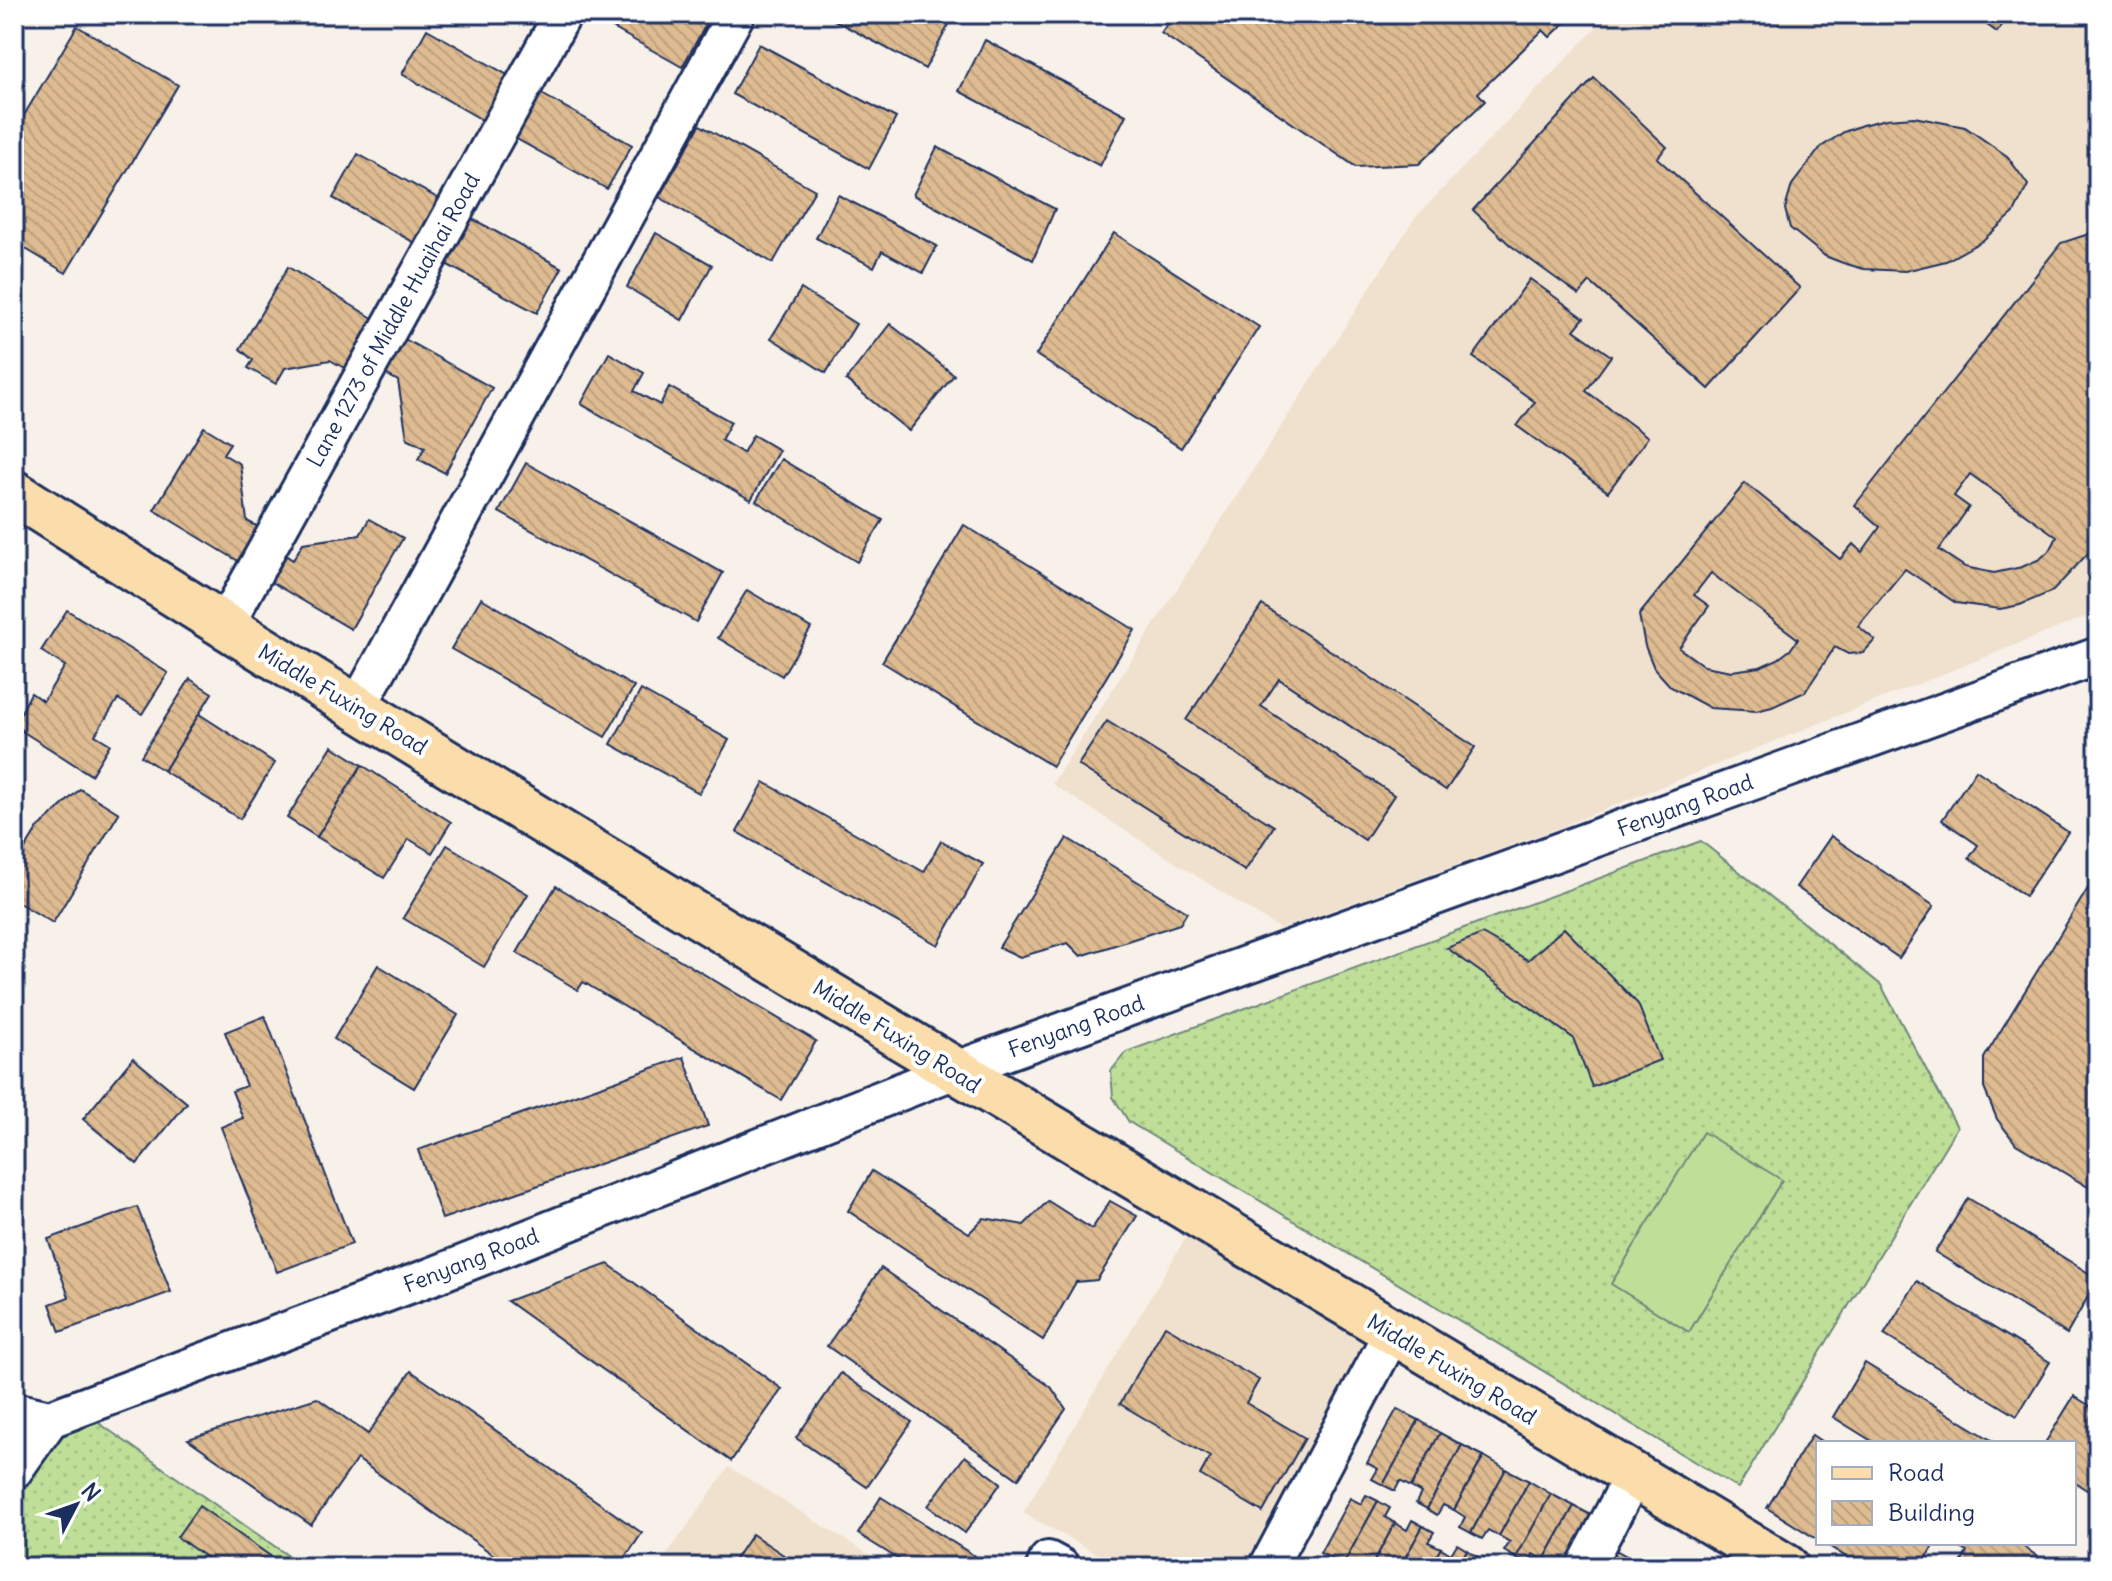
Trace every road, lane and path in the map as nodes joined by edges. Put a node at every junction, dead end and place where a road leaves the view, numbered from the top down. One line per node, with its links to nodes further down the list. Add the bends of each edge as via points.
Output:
1 (563, 14): 4 (street, Lane 1273 of Middle Huaihai Road)
2 (736, 14): 6 (street)
3 (14, 493): 4 (main road, Middle Fuxing Road)
4 (224, 627): 6 (main road, Middle Fuxing Road)
5 (2098, 656): 7 (street, Fenyang Road)
6 (357, 708): 7 (main road, Middle Fuxing Road)
7 (953, 1071): 8 (main road, Middle Fuxing Road); 10 (street, Fenyang Road, via 430,1277)
8 (1392, 1333): 12 (main road, Middle Fuxing Road); 15 (street)
9 (14, 1411): 10 (street)
10 (50, 1419): 11 (street)
11 (14, 1470)
12 (1633, 1476): 16 (street); 17 (main road, Middle Fuxing Road)
13 (1045, 1567): 14 (street, via 1048,1560)
14 (1061, 1567)
15 (1268, 1567)
16 (1585, 1567)
17 (1786, 1567)

